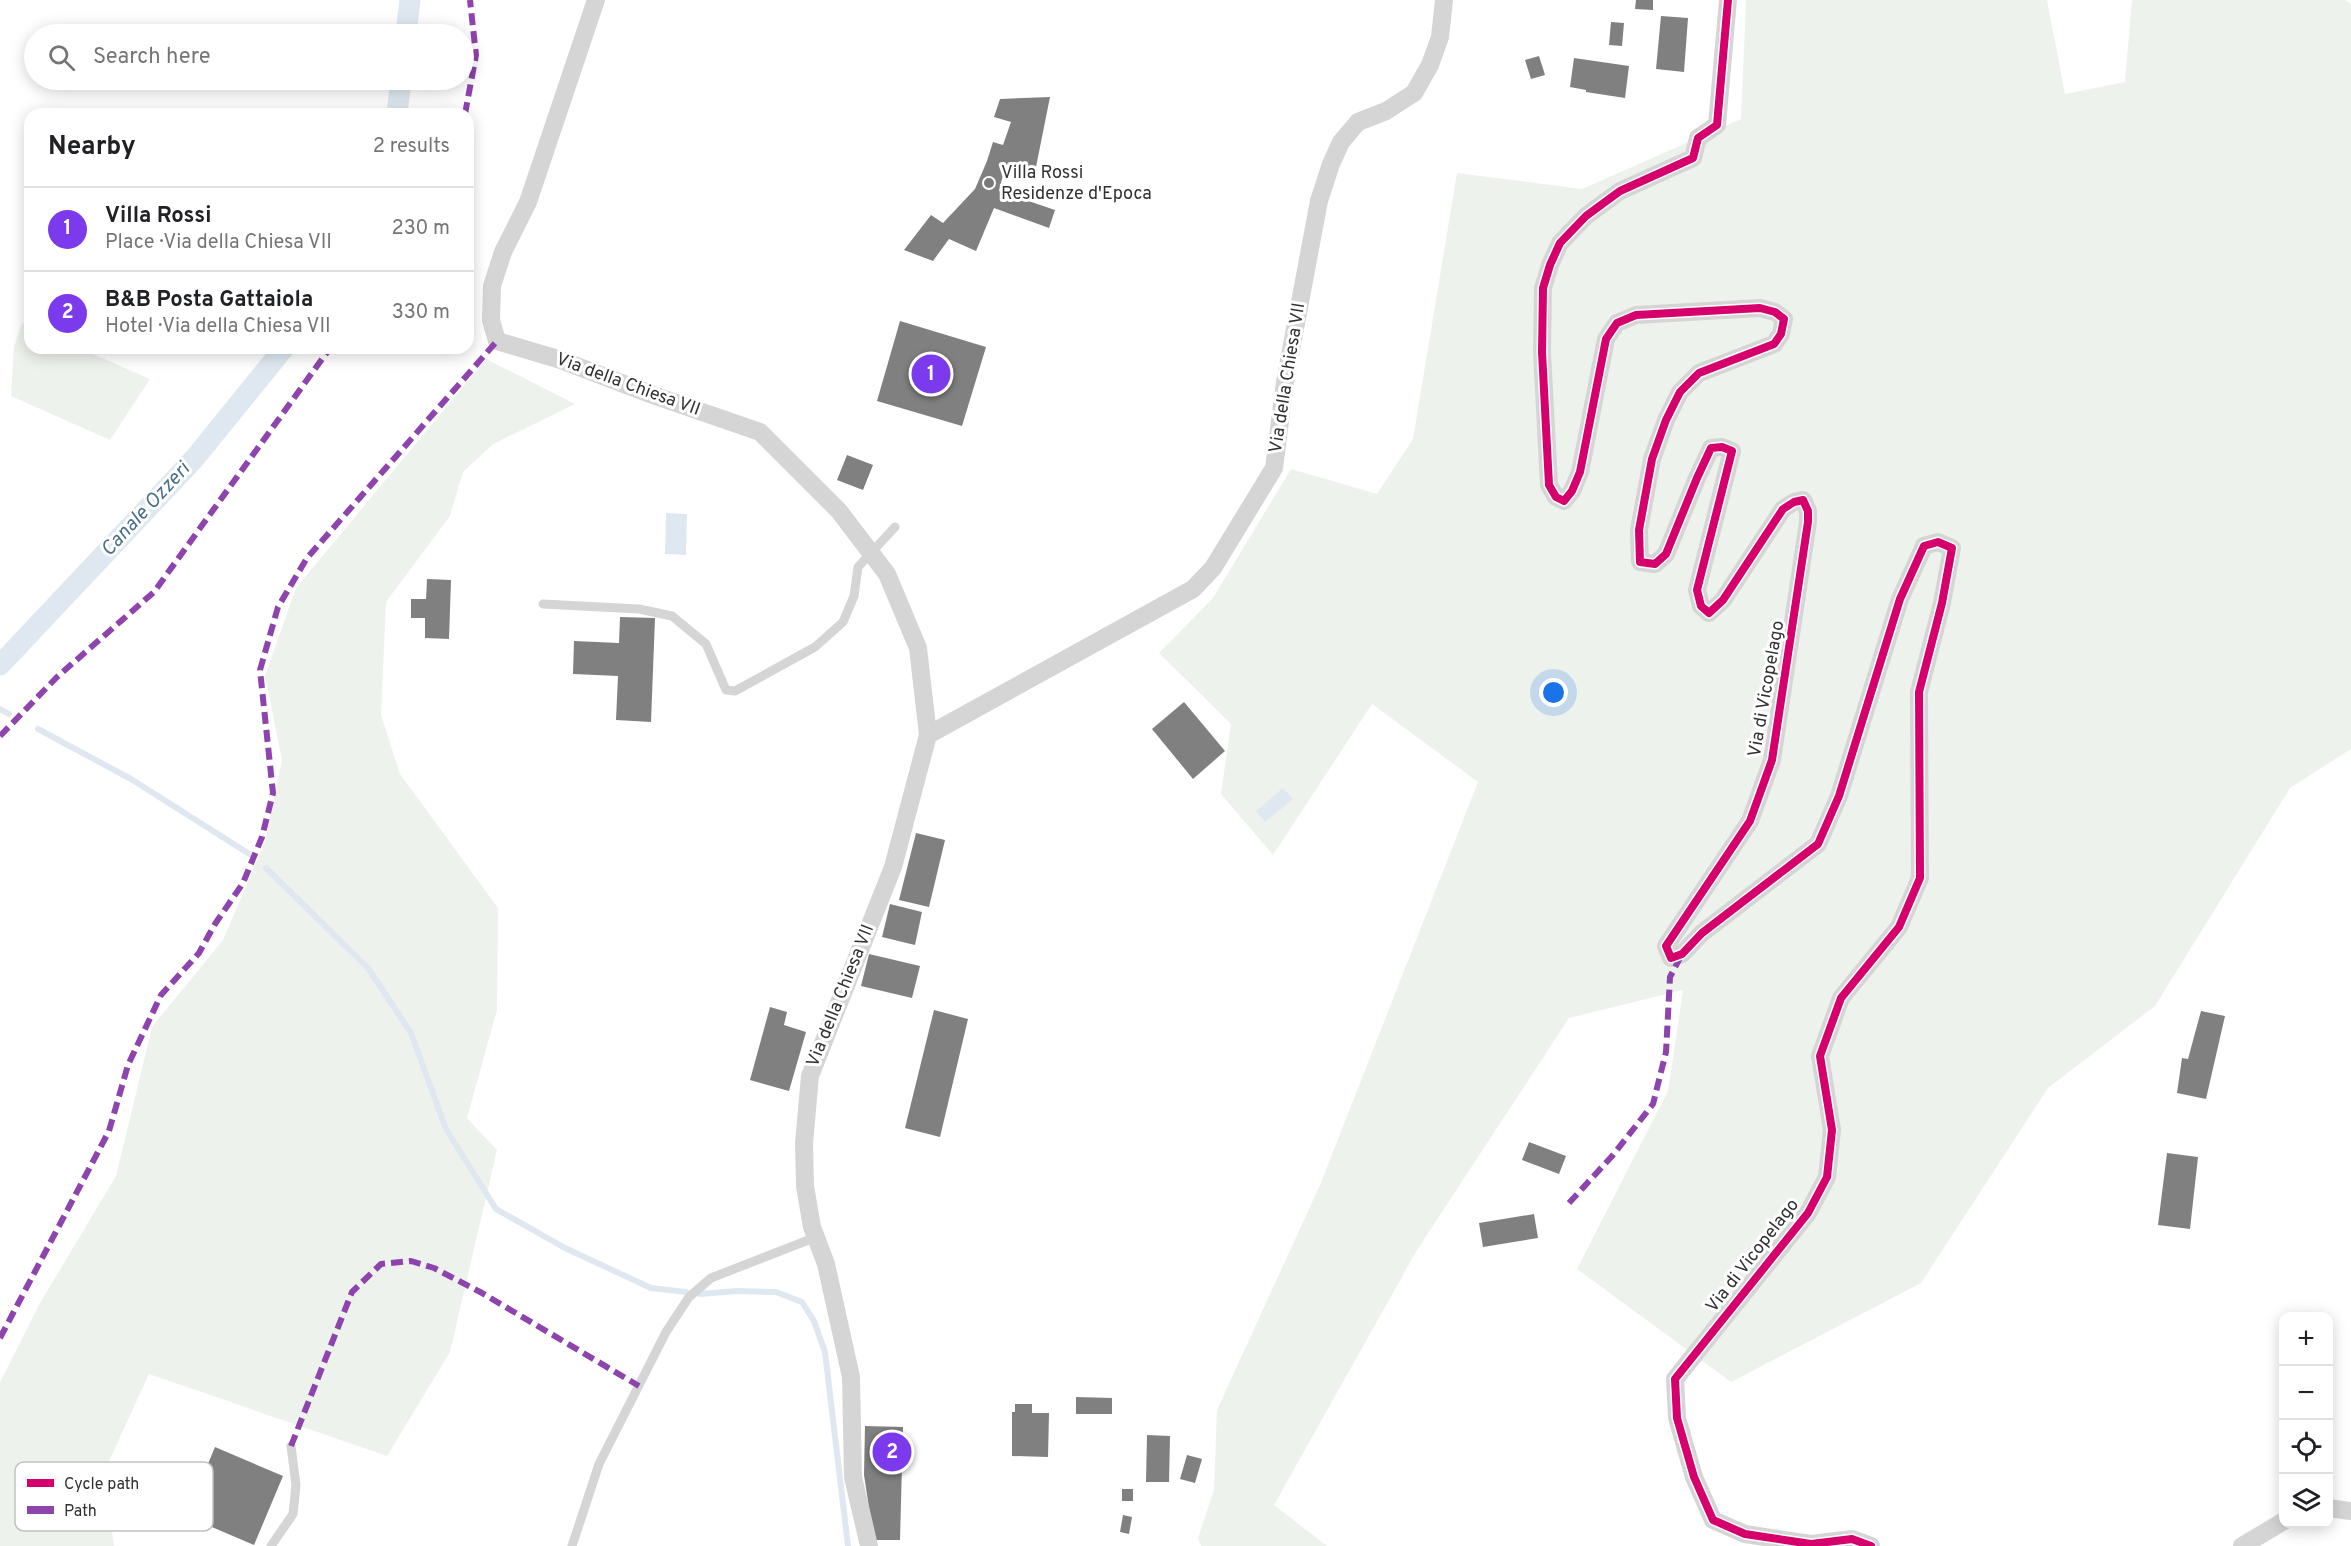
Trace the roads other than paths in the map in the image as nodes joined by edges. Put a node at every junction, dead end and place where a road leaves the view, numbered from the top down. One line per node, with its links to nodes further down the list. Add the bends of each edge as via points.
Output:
1 (596, 0): 5 (street, Via della Chiesa VII, via 528,202 503,252 492,286 491,320 497,341 760,432 839,511)
2 (1444, 0): 7 (street, Via della Chiesa VII, via 1440,37 1414,93 1386,111 1358,122 1341,142 1331,164 1319,201 1285,382 1274,468 1213,568 1193,589)
3 (1728, 0): 16 (street, Via di Vicopelago, via 1717,125 1698,138 1693,158 1620,191 1586,216 1560,243 1550,266 1543,288 1542,352 1550,485 1556,497 1564,501 1580,472 1606,339 1617,323 1636,315 1760,308 1784,319 1774,344 1699,373 1680,392 1652,459 1640,530 1640,562 1655,564 1666,554 1711,448 1732,451 1697,590 1701,606 1709,613 1723,600 1783,509 1803,500 1808,511 1772,760 1750,820 1666,946 1671,958 1682,954 1702,933 1818,843 1839,796 1900,599 1924,546 1938,542 1952,548 1919,692 1920,878 1899,927 1840,998 1820,1056 1832,1130 1827,1177 1808,1213 1675,1379 1677,1418 1694,1477 1713,1520 1745,1534 1811,1544 1852,1539)
4 (895, 528): 5 (lane)
5 (872, 555): 6 (lane, via 858,567 854,596 843,622 815,647 735,691 726,690 706,644 672,616 639,609); 7 (street, Via della Chiesa VII, via 887,574 918,648)
6 (543, 604)
7 (928, 735): 8 (street, Via della Chiesa VII, via 893,867 810,1076 805,1186)
8 (816, 1237): 14 (lane, via 711,1278 689,1297 666,1332 599,1464); 15 (street, Via della Chiesa VII, via 826,1264 851,1377 853,1477)
9 (291, 1446): 13 (lane, via 296,1485 293,1514)
10 (2333, 1508): 11 (street)
11 (2351, 1510)
12 (2279, 1523): 17 (street)
13 (271, 1546)
14 (572, 1546)
15 (869, 1546)
16 (1871, 1546)
17 (2242, 1546)

